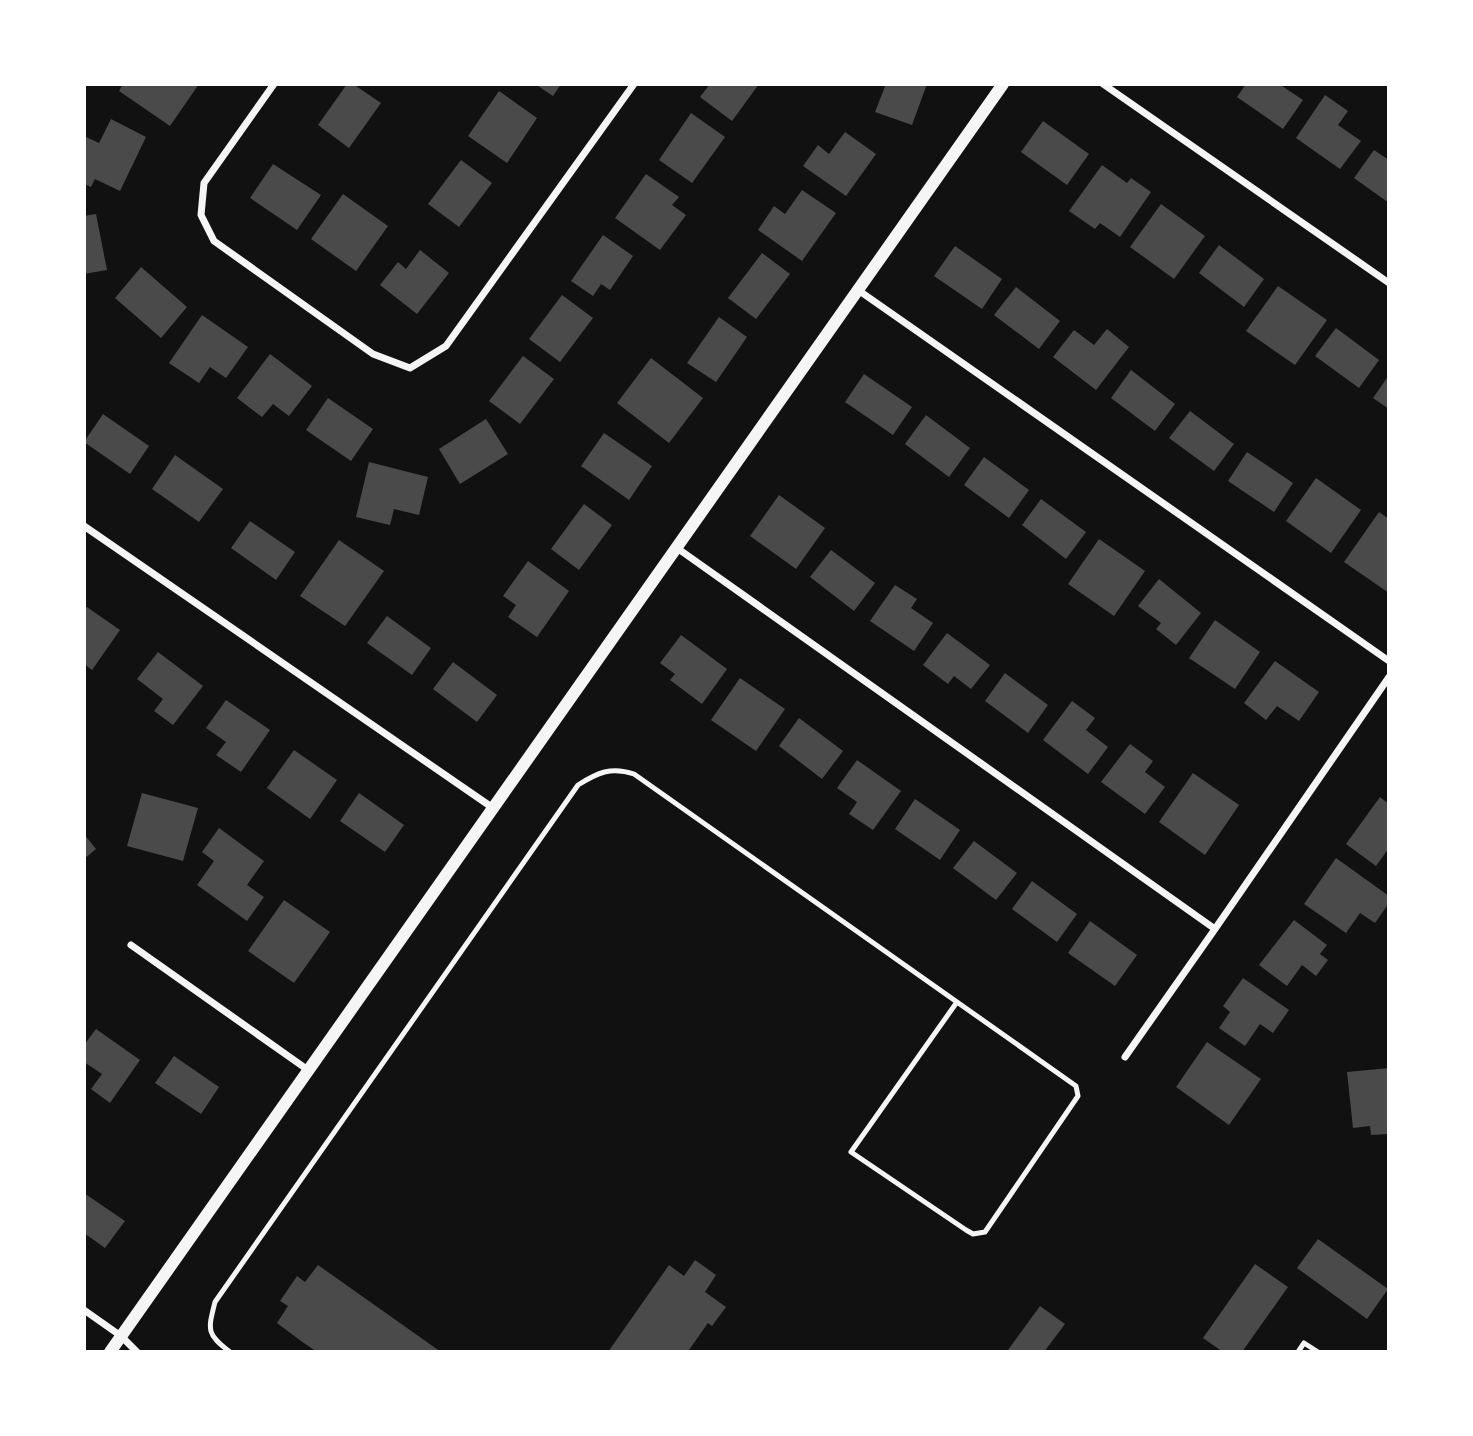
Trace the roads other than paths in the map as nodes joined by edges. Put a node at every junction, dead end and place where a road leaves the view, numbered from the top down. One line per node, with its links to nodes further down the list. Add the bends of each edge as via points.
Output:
1 (274, 84): 2 (street, via 204,183 201,215 214,241 373,354 410,368 446,346)
2 (634, 84)
3 (1003, 84): 6 (street)
4 (1103, 84): 5 (street)
5 (1389, 283)
6 (858, 290): 8 (street); 9 (street)
7 (84, 526): 11 (street)
8 (677, 548): 11 (street); 12 (street)
9 (1389, 661)
10 (1389, 677): 12 (street)
11 (493, 808): 16 (street)
12 (1216, 929): 15 (street)
13 (131, 945): 16 (street)
14 (957, 1002): 14 (lane, via 1076,1086 1078,1097 985,1232 973,1234 851,1152); 21 (lane, via 634,774 622,770 590,778 578,785 215,1302 211,1333)
15 (1125, 1057)
16 (307, 1070): 18 (street)
17 (84, 1310): 18 (street)
18 (121, 1336): 19 (street); 20 (street)
19 (110, 1352)
20 (137, 1352)
21 (230, 1352)
22 (1298, 1352): 23 (lane, via 1304,1343)
23 (1318, 1352)

